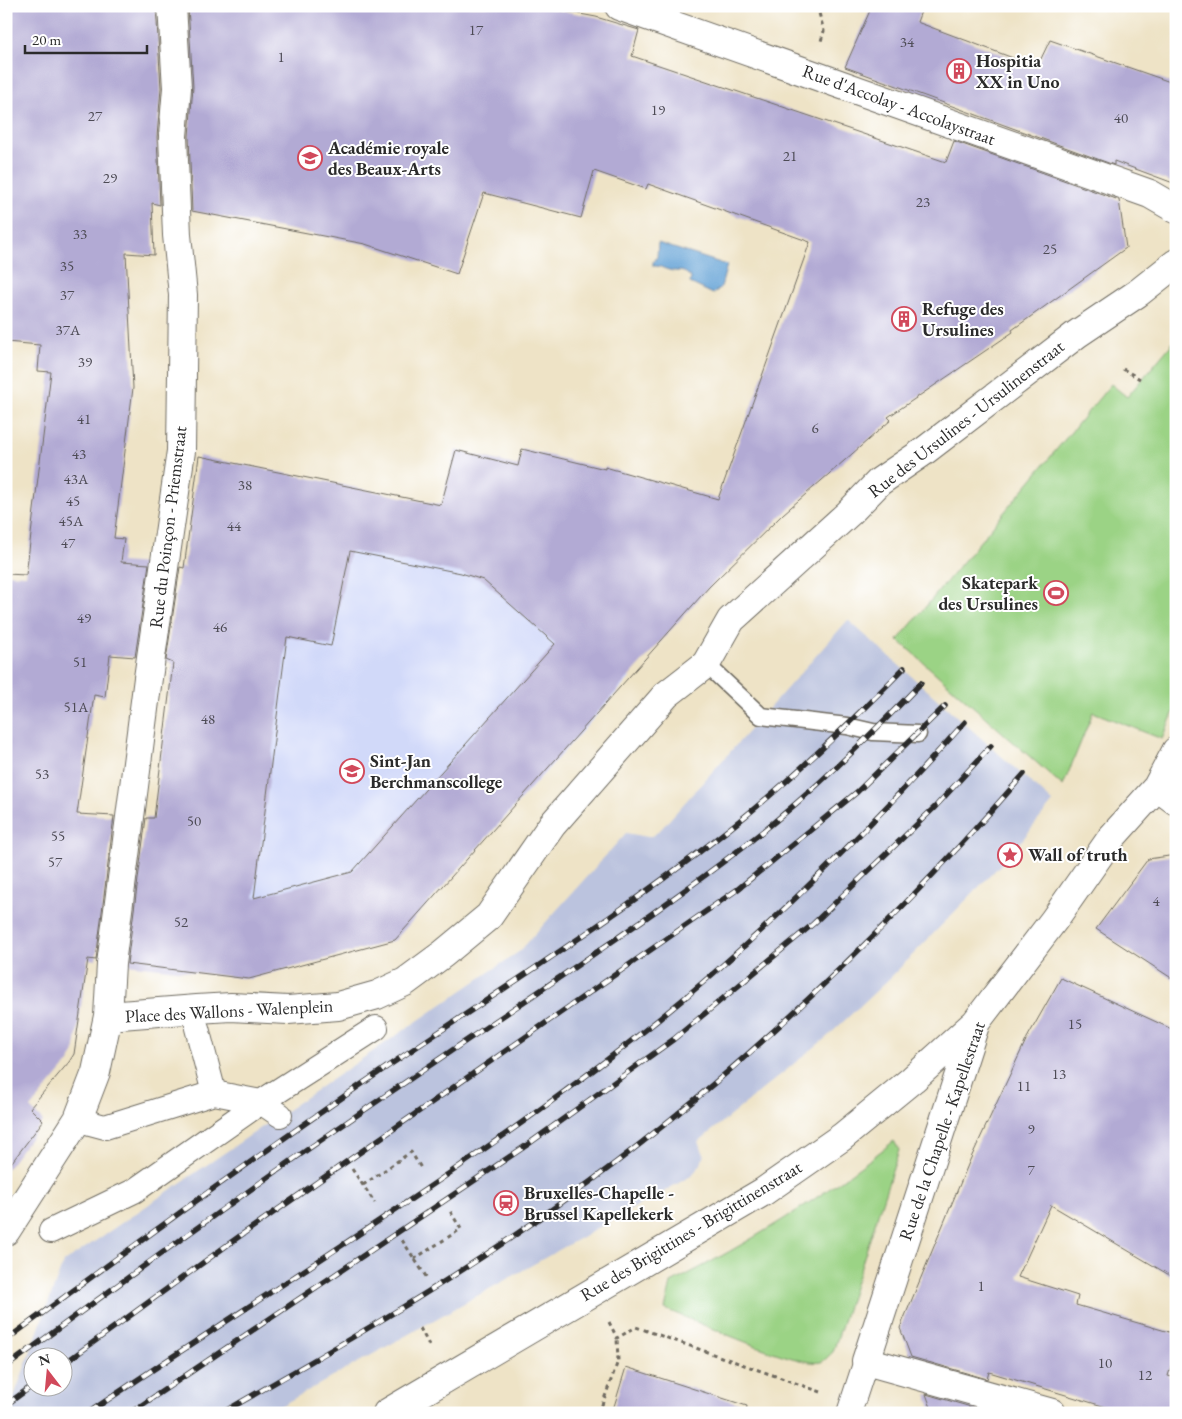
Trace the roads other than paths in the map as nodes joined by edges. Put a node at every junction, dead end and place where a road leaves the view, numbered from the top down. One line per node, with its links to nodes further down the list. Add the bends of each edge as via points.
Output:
1 (172, 6): 10 (street, Rue du Poinçon - Priemstraat, via 177,88 172,136 183,294 181,451 112,954)
2 (619, 6): 3 (street, Rue d'Accolay - Accolaystraat, via 1141,191)
3 (1176, 209)
4 (1176, 264): 5 (street, Rue des Ursulines - Ursulinenstraat, via 879,482 731,620)
5 (706, 664): 6 (lane, via 761,716 873,732); 9 (street, Rue des Ursulines - Ursulinenstraat, via 666,695 552,825 489,916)
6 (918, 734)
7 (1176, 750): 8 (street, Rue de la Chapelle - Kapellestraat)
8 (1170, 791): 11 (street, Rue de la Chapelle - Kapellestraat, via 1112,837)
9 (405, 982): 10 (street, Place des Wallons - Walenplein, via 377,995 338,1006 288,1010 197,1008)
10 (108, 1016): 17 (street, Place des Wallons - Walenplein, via 96,1072 78,1118)
11 (976, 1022): 19 (street, Rue de la Chapelle - Kapellestraat); 21 (street, Rue des Brigittines - Brigittinenstraat, via 842,1138 762,1192)
12 (197, 1028): 14 (street)
13 (376, 1028): 15 (street)
14 (214, 1093): 15 (street); 16 (street, via 105,1127)
15 (271, 1108): 18 (street, via 134,1191)
16 (90, 1123)
17 (6, 1231)
18 (51, 1231)
19 (866, 1360): 20 (street); 22 (street)
20 (850, 1408)
21 (386, 1413)
22 (1052, 1413)

